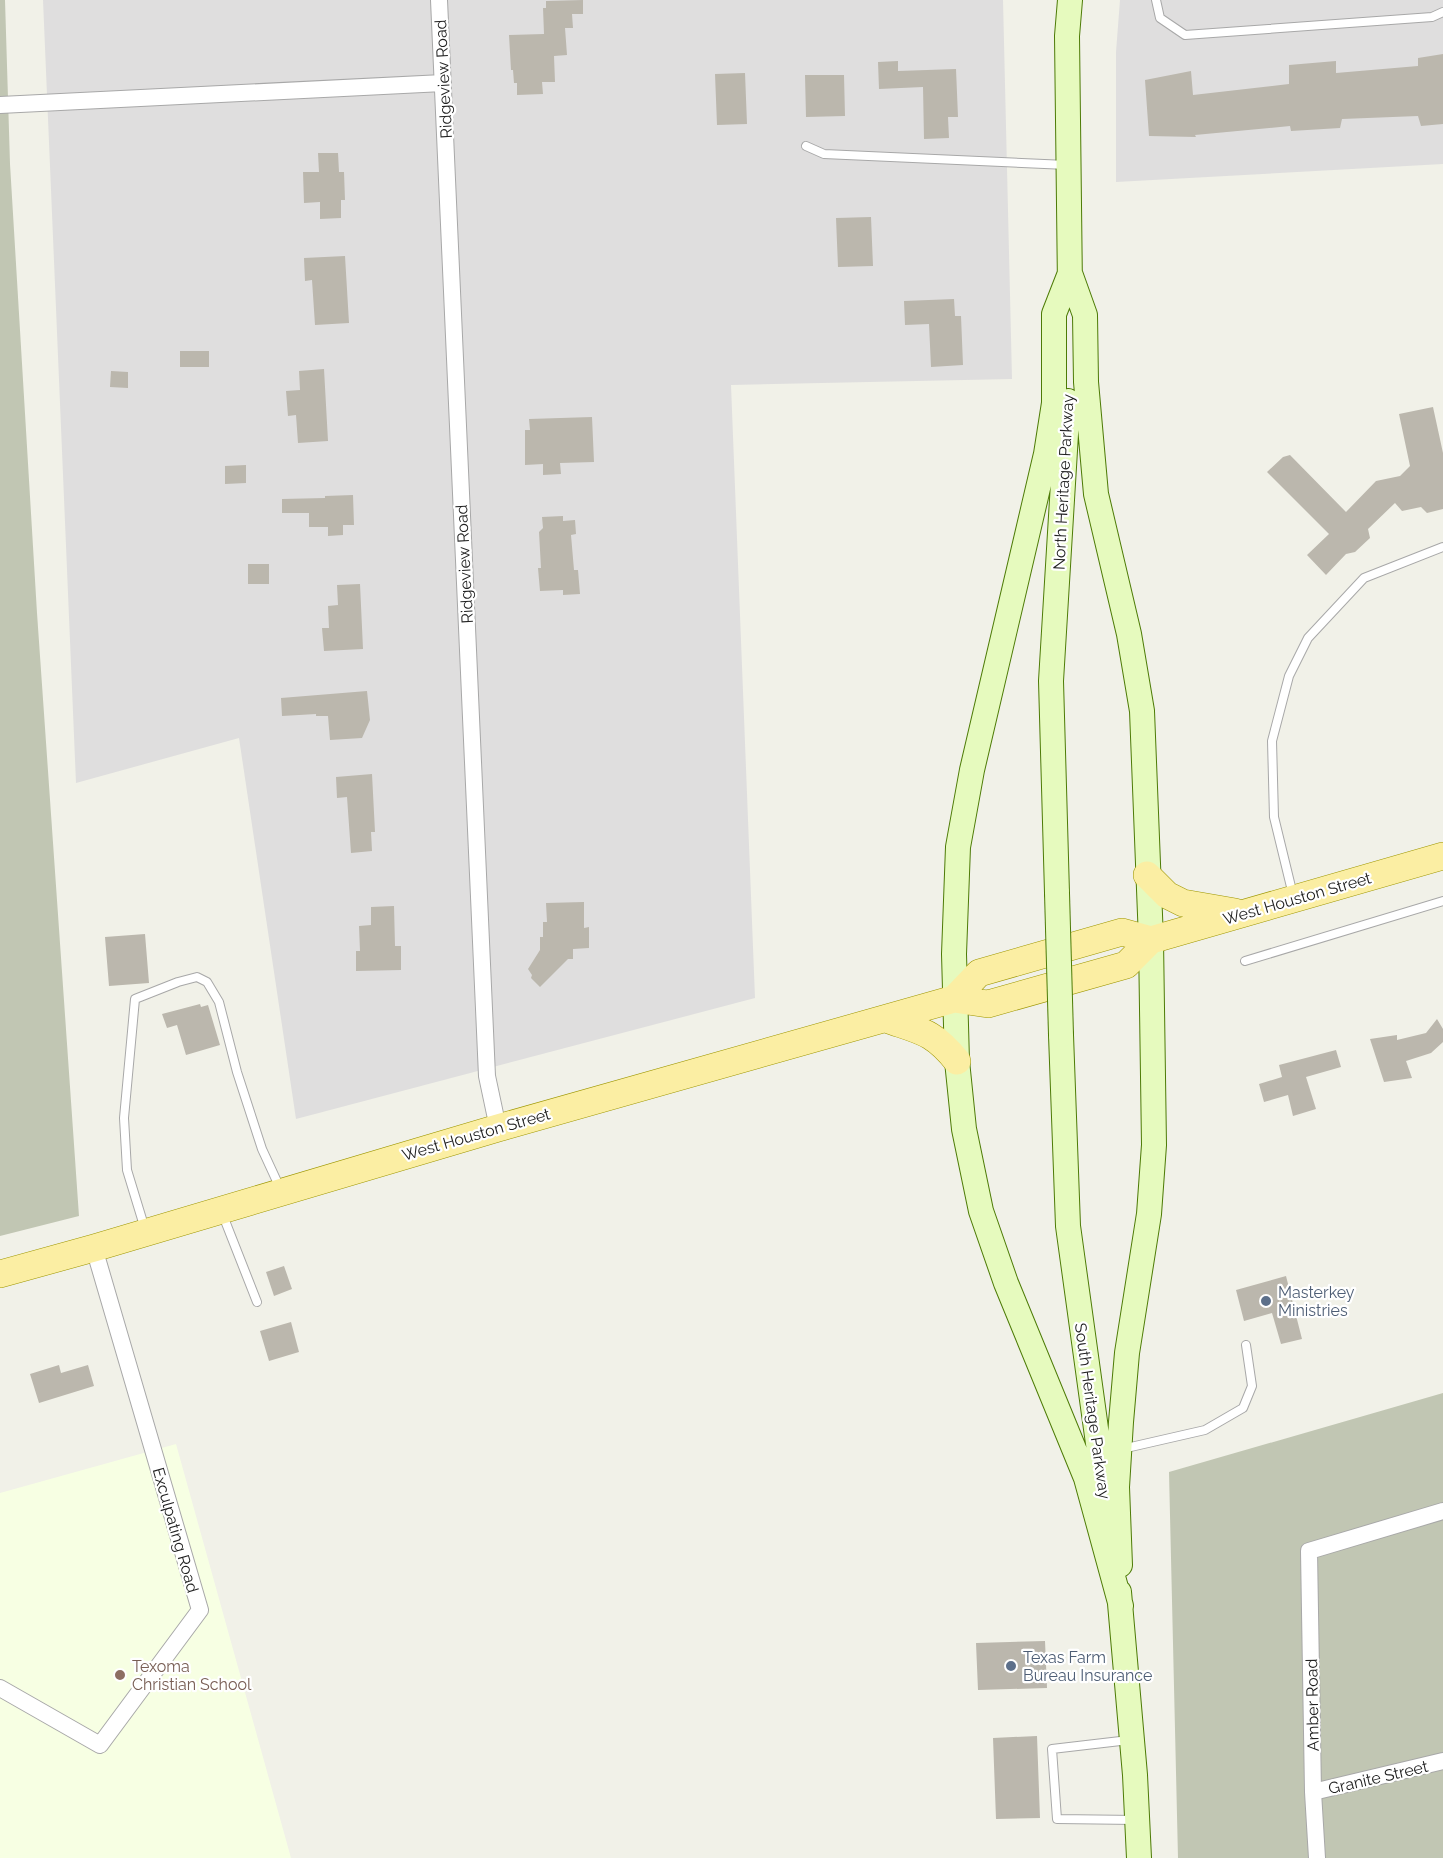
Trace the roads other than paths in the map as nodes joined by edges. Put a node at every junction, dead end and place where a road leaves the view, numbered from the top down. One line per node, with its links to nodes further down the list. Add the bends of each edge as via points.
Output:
1 (439, 0): 5 (street, Ridgeview Road)
2 (1070, 0): 8 (main road, North Heritage Parkway)
3 (1156, 0): 4 (lane, via 1160,18 1185,35 1432,17)
4 (1443, 12)
5 (443, 83): 6 (street); 22 (street, Ridgeview Road, via 487,1077)
6 (0, 105)
7 (806, 146): 8 (lane, via 824,154)
8 (1068, 165): 9 (main road, North Heritage Parkway)
9 (1070, 273): 12 (main road, via 1085,315 1086,382 1096,494 1129,634 1142,711); 18 (main road, North Heritage Parkway, bridge, via 1069,383 1051,681); 19 (main road, via 1054,315 1054,403 1046,454 972,770 958,847)
10 (1443, 548): 13 (lane, via 1364,578 1308,638 1288,676 1272,741 1274,817)
11 (1443, 856): 13 (main road, West Houston Street)
12 (1147, 875): 15 (main road, via 1167,895 1184,903); 16 (main road)
13 (1294, 899): 15 (main road, West Houston Street)
14 (1443, 901): 17 (lane)
15 (1242, 914): 16 (main road, West Houston Street)
16 (1151, 939): 19 (main road, West Houston Street, via 1126,965 988,1004); 30 (main road, via 1154,1145 1149,1214)
17 (1245, 961)
18 (1059, 963): 30 (main road, South Heritage Parkway, bridge, via 1068,1226)
19 (954, 999): 20 (main road, West Houston Street); 21 (main road)
20 (886, 1019): 21 (main road, via 928,1033); 22 (main road, West Houston Street)
21 (957, 1061): 32 (main road, via 964,1130 981,1211 1006,1283 1086,1478)
22 (498, 1128): 23 (main road, West Houston Street)
23 (282, 1192): 24 (main road, West Houston Street); 25 (lane, via 262,1149 219,1002 207,982 197,977 178,982 135,999 124,1118 127,1170)
24 (221, 1210): 25 (main road, West Houston Street); 28 (lane)
25 (146, 1233): 26 (main road, West Houston Street)
26 (94, 1248): 27 (main road, West Houston Street); 33 (street, Exculpating Road, via 200,1610 100,1745)
27 (0, 1274)
28 (257, 1302)
29 (1246, 1345): 30 (lane, via 1251,1386 1243,1408 1205,1430)
30 (1109, 1452): 32 (main road, South Heritage Parkway)
31 (1443, 1511): 36 (street, Amber Road, via 1309,1551)
32 (1121, 1606): 34 (main road, South Heritage Parkway)
33 (0, 1688)
34 (1132, 1739): 37 (main road, South Heritage Parkway); 37 (lane, via 1052,1749 1057,1819)
35 (1443, 1761): 36 (street, Granite Street)
36 (1313, 1792): 39 (street, Amber Road)
37 (1137, 1821): 38 (main road, South Heritage Parkway)
38 (1138, 1858)
39 (1317, 1858)

